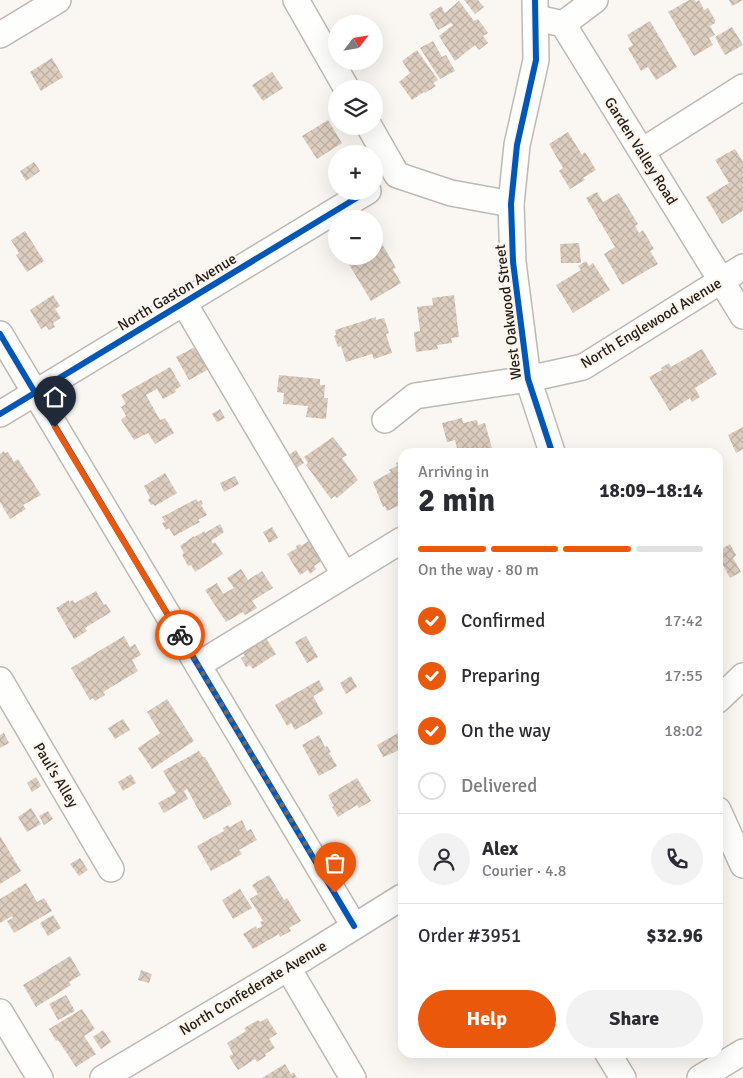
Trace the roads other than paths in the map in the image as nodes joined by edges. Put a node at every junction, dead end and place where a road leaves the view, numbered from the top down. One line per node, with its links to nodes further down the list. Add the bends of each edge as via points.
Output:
1 (58, 0): 6 (street)
2 (296, 0): 7 (street)
3 (595, 0): 5 (street)
4 (536, 9): 5 (street); 14 (street, West Oakwood Street, via 536,60 517,145)
5 (563, 24): 10 (street, Garden Valley Road)
6 (0, 35)
7 (342, 80)
8 (743, 87): 10 (street)
9 (374, 135): 11 (street)
10 (642, 151): 16 (street, Garden Valley Road)
11 (397, 175): 12 (street); 14 (street, via 451,193)
12 (383, 183)
13 (353, 200): 17 (street, North Gaston Avenue)
14 (510, 204): 20 (street, West Oakwood Street, via 513,262)
15 (743, 266): 16 (street, North Englewood Avenue)
16 (721, 280): 18 (street, Garden Valley Road); 20 (street, North Englewood Avenue, via 583,367)
17 (184, 303): 21 (street, North Gaston Avenue); 26 (street)
18 (743, 316)
19 (0, 334): 21 (street)
20 (528, 379): 23 (street, North Englewood Avenue, via 416,396); 24 (street, West Oakwood Street)
21 (35, 393): 22 (street, North Gaston Avenue); 27 (street)
22 (0, 414)
23 (385, 420)
24 (550, 448)
25 (398, 542): 26 (street)
26 (344, 574): 27 (street)
27 (198, 665): 35 (street)
28 (743, 676): 30 (street)
29 (0, 680): 33 (street, Paul's Alley)
30 (723, 695)
31 (723, 821): 32 (street)
32 (743, 865)
33 (112, 869)
34 (398, 899): 35 (street, North Confederate Avenue)
35 (354, 926): 36 (street, North Confederate Avenue)
36 (288, 968): 41 (street, North Confederate Avenue); 42 (street)
37 (0, 1012): 40 (street)
38 (743, 1052): 44 (street)
39 (611, 1058): 43 (street)
40 (40, 1078)
41 (103, 1078)
42 (354, 1078)
43 (623, 1078)
44 (700, 1078)

